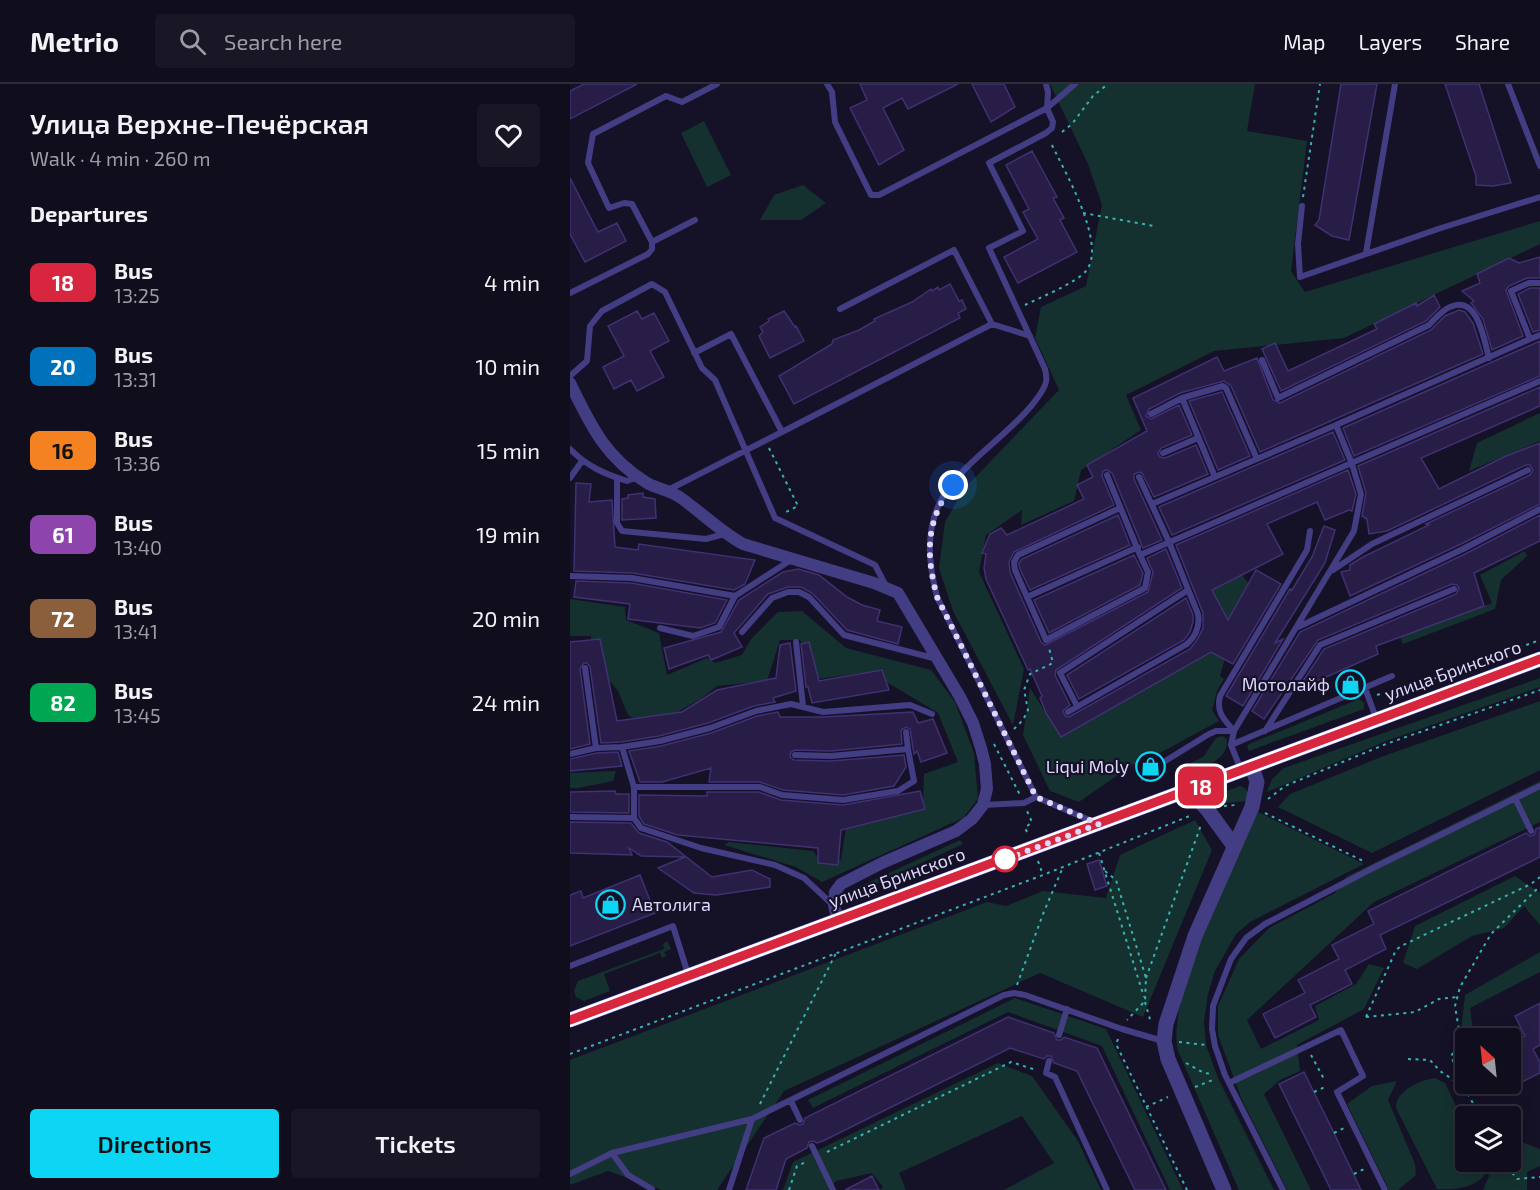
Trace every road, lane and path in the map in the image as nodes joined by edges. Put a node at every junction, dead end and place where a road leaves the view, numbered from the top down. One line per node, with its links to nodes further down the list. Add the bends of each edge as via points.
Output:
1 (717, 84): 18 (lane, via 682,102 666,96 593,134 588,163 609,208 632,204)
2 (827, 84): 9 (lane, via 832,92 836,122 871,195 879,195)
3 (1046, 84): 9 (lane)
4 (1075, 84): 9 (lane)
5 (1108, 84): 11 (path, via 1093,96 1072,124)
6 (1320, 84): 14 (path)
7 (1395, 84): 19 (lane)
8 (1508, 84): 12 (lane)
9 (1047, 108): 10 (lane, via 1053,122)
10 (1046, 134): 11 (path); 23 (lane, via 989,163 1023,231 989,248)
11 (1050, 141): 15 (path)
12 (1540, 166)
13 (1540, 197): 19 (lane)
14 (1302, 206): 19 (lane, via 1300,277)
15 (1083, 213): 17 (path); 23 (path, via 1093,252 1087,270)
16 (695, 220): 18 (lane)
17 (1154, 226)
18 (652, 242): 21 (lane, via 648,254)
19 (1366, 253)
20 (1540, 284): 27 (lane, via 1511,291)
21 (570, 293)
22 (840, 309): 24 (lane, via 954,250)
23 (1017, 309): 26 (lane)
24 (992, 324): 26 (lane); 37 (lane)
25 (1540, 335): 27 (lane)
26 (1030, 336): 92 (lane, via 1045,369 1044,390 1023,416 964,470 941,501 929,543 937,597)
27 (1530, 339): 29 (lane)
28 (694, 353): 31 (lane, via 664,292 652,284 602,311 590,326 587,361); 37 (lane, via 731,334); 41 (lane, via 715,380)
29 (1489, 358): 30 (lane, via 1475,314 1461,304 1449,307 1429,325 1278,398); 36 (lane)
30 (1262, 360)
31 (570, 376)
32 (1540, 381): 45 (lane)
33 (570, 383): 48 (street, via 603,444)
34 (1182, 398): 35 (lane); 38 (lane); 43 (lane, via 1226,388)
35 (1151, 414)
36 (1336, 425): 43 (lane); 45 (lane)
37 (782, 432): 39 (lane)
38 (1198, 438): 42 (lane); 50 (lane)
39 (765, 440): 41 (lane); 57 (path, via 798,506)
40 (570, 448): 44 (lane)
41 (745, 450): 53 (lane); 57 (lane)
42 (1163, 453)
43 (1257, 459): 50 (lane)
44 (582, 461): 51 (lane); 52 (lane)
45 (1352, 464): 60 (lane); 64 (lane, via 1361,494 1354,531)
46 (1528, 470): 64 (lane, via 1372,544)
47 (1107, 476): 55 (lane)
48 (639, 477): 52 (lane, via 627,481); 53 (street)
49 (1139, 477): 54 (lane)
50 (1215, 477): 54 (lane)
51 (570, 478)
52 (617, 478): 59 (lane, via 617,523 622,531 706,539)
53 (668, 490): 59 (street)
54 (1152, 504): 60 (lane)
55 (1120, 508): 61 (lane); 70 (lane, via 1018,555 1014,562)
56 (1540, 509): 71 (lane)
57 (775, 518): 66 (lane, via 875,565)
58 (1310, 531): 89 (lane, via 1307,550 1220,696 1222,716)
59 (725, 534): 63 (street, via 743,544)
60 (1169, 542): 62 (lane); 68 (lane)
61 (1138, 547): 62 (lane); 70 (lane)
62 (1140, 555): 74 (lane, via 1148,572 1145,588)
63 (794, 558): 66 (street); 69 (lane)
64 (1330, 572): 71 (lane)
65 (570, 576): 69 (lane, via 632,578)
66 (887, 588): 77 (street, via 898,593)
67 (1454, 589): 90 (lane, via 1320,645)
68 (1188, 590): 85 (lane, via 1199,623 1193,638); 85 (lane, via 1060,673)
69 (735, 596): 72 (lane, via 719,627 693,636)
70 (1027, 597): 74 (lane)
71 (1298, 627): 89 (lane)
72 (660, 628)
73 (742, 632): 77 (lane, via 772,598 799,592 809,597 844,635)
74 (1046, 640): 92 (path, via 1053,663 1030,674 1024,690 1028,710 1023,720)
75 (1540, 640): 83 (path)
76 (796, 642): 84 (lane)
77 (937, 659): 107 (street, via 973,723 981,748 987,789)
78 (1540, 659): 88 (main road, улица Бринского)
79 (585, 669): 95 (lane)
80 (1392, 676): 81 (lane)
81 (1365, 688): 83 (lane); 90 (lane)
82 (1540, 690): 108 (path, via 1386,744 1285,786 1268,798)
83 (1369, 698): 88 (lane)
84 (803, 706): 87 (lane, via 823,711 910,705); 94 (lane, via 791,704 756,711 710,728)
85 (1077, 706): 86 (lane)
86 (1068, 712)
87 (933, 714)
88 (1377, 720): 100 (main road, улица Бринского)
89 (1234, 731): 93 (lane); 99 (lane, via 1209,734)
90 (1265, 731): 93 (lane)
91 (906, 732): 96 (lane)
92 (1005, 735): 104 (lane)
93 (1231, 745): 100 (lane)
94 (622, 747): 95 (lane); 102 (lane)
95 (596, 748): 97 (lane)
96 (908, 749): 98 (lane); 102 (lane, via 914,781 898,791 843,800 782,795 760,787)
97 (570, 754)
98 (795, 755)
99 (1162, 763)
100 (1247, 769): 103 (main road, улица Бринского); 117 (street, via 1257,782 1252,807)
101 (1540, 786): 105 (lane)
102 (634, 787): 113 (lane)
103 (1189, 790): 115 (main road, улица Бринского); 117 (street)
104 (1036, 797): 107 (lane, via 1024,803); 115 (lane)
105 (1515, 798): 116 (lane); 121 (lane)
106 (1245, 804): 109 (path)
107 (982, 805): 126 (street, via 956,831 841,884 835,892)
108 (1265, 805)
109 (1224, 806)
110 (1262, 811): 121 (path)
111 (1196, 814): 118 (path)
112 (570, 818): 113 (lane)
113 (634, 818): 126 (lane, via 640,828 700,848 775,865 804,878)
114 (1203, 819): 131 (path)
115 (1099, 824): 127 (main road, улица Бринского)
116 (1531, 831)
117 (1234, 846): 140 (street, via 1195,936 1166,1024)
118 (1099, 852): 120 (path); 122 (path)
119 (1038, 860): 123 (path)
120 (1063, 867): 123 (path); 132 (path)
121 (1375, 867): 141 (lane, via 1265,924 1246,938 1231,959 1213,1006)
122 (1105, 871): 131 (path, via 1116,880); 134 (path)
123 (1043, 875): 128 (path)
124 (1540, 877): 133 (path, via 1401,946 1366,1017 1415,1012 1439,999)
125 (1540, 886): 133 (path, via 1491,934)
126 (834, 905): 127 (street)
127 (838, 921): 130 (main road, улица Бринского)
128 (837, 952): 145 (path); 162 (path)
129 (570, 966): 130 (lane, via 673,926)
130 (689, 976): 136 (main road, улица Бринского)
131 (1146, 978): 134 (path)
132 (1014, 993): 135 (lane); 160 (lane)
133 (1457, 997): 137 (path)
134 (1145, 1001): 138 (path); 140 (path)
135 (1066, 1010): 138 (lane); 139 (lane)
136 (570, 1020)
137 (1459, 1028)
138 (1122, 1029): 140 (lane); 161 (path, via 1116,1044)
139 (1059, 1035)
140 (1166, 1041): 141 (path); 142 (path); 180 (street, via 1168,1059)
141 (1215, 1046): 151 (lane)
142 (1179, 1050)
143 (1455, 1050): 149 (path, via 1451,1056)
144 (1310, 1051): 153 (path)
145 (570, 1054)
146 (1408, 1059): 154 (path, via 1430,1060)
147 (1049, 1061): 150 (lane)
148 (1184, 1063): 151 (path, via 1204,1073)
149 (1455, 1066)
150 (1047, 1074): 168 (path, via 1011,1062); 178 (lane, via 1055,1077)
151 (1225, 1075): 155 (lane)
152 (1218, 1078): 156 (path)
153 (1323, 1079)
154 (1455, 1081)
155 (1229, 1083): 181 (lane); 182 (lane, via 1341,1030 1363,1076 1337,1092)
156 (1200, 1085)
157 (1327, 1086): 158 (path)
158 (1314, 1092)
159 (1171, 1096): 161 (path)
160 (791, 1101): 162 (lane); 163 (lane)
161 (1146, 1107): 179 (path)
162 (752, 1119): 167 (lane); 175 (lane)
163 (800, 1120)
164 (1347, 1126): 165 (path)
165 (1334, 1133)
166 (812, 1146): 168 (lane)
167 (612, 1153): 171 (lane); 174 (lane, via 628,1175)
168 (818, 1156): 176 (path, via 797,1166); 177 (lane)
169 (1367, 1167): 172 (path)
170 (1512, 1172): 173 (path, via 1517,1179)
171 (570, 1174)
172 (1354, 1174)
173 (1540, 1177)
174 (652, 1189)
175 (729, 1190)
176 (789, 1190)
177 (833, 1190)
178 (1107, 1190)
179 (1187, 1190)
180 (1224, 1190)
181 (1283, 1190)
182 (1385, 1190)

